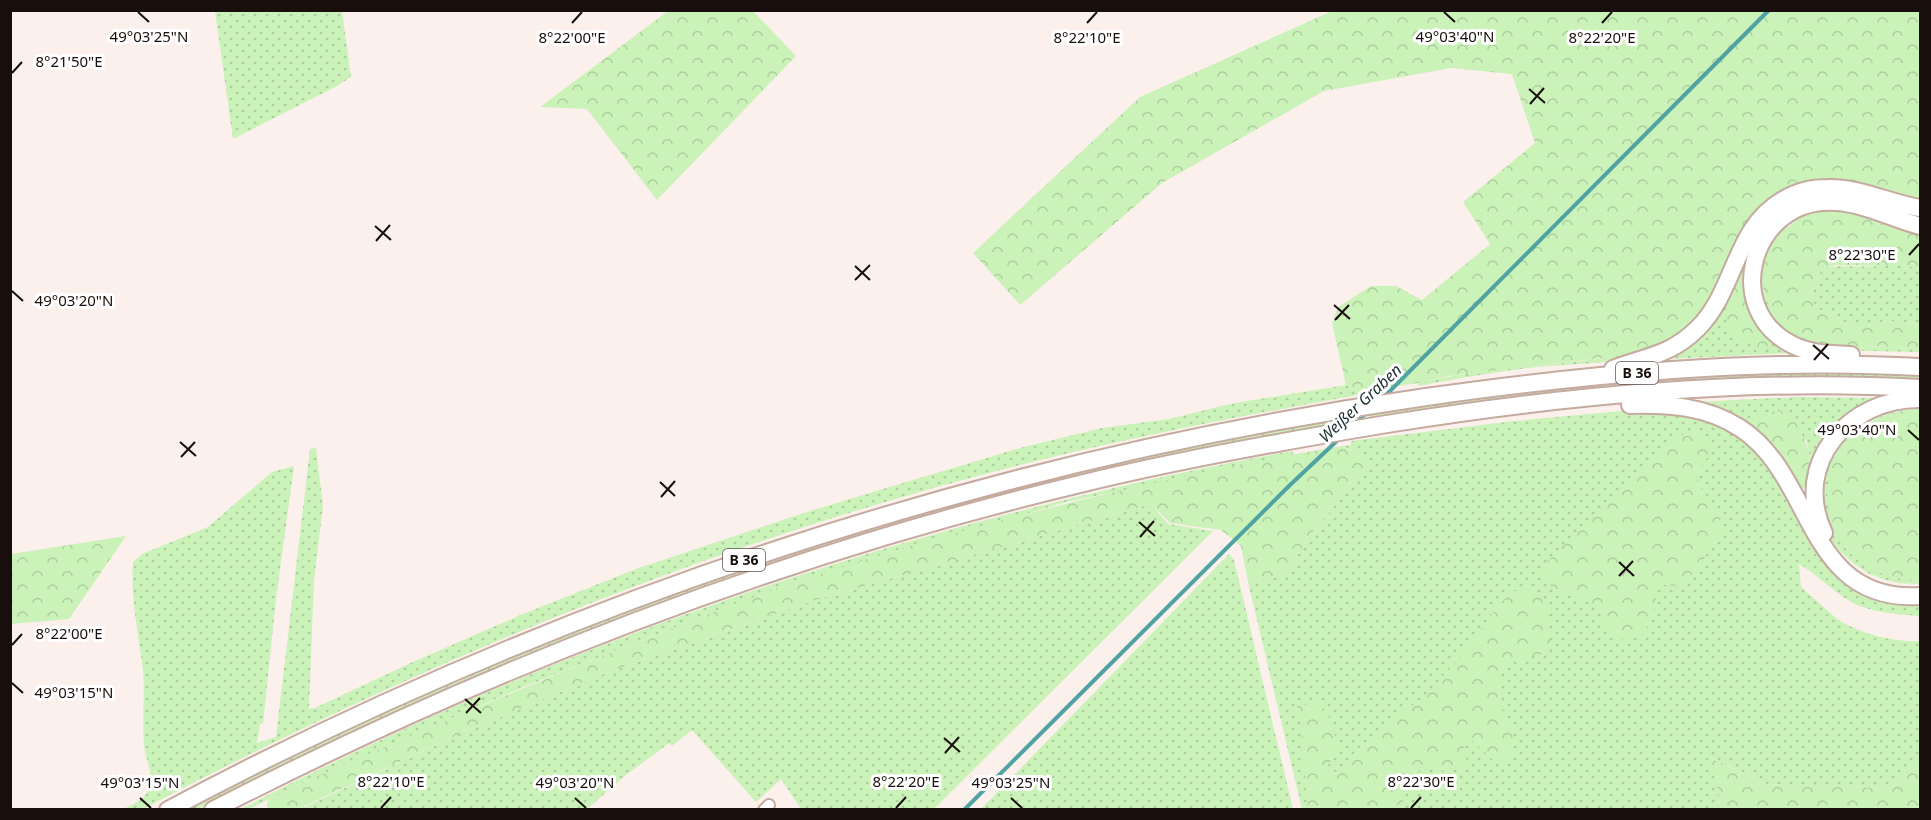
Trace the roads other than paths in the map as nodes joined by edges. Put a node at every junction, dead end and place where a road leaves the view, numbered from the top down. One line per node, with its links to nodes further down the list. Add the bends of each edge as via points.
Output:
1 (1920, 208): 5 (highway, B 36, via 1838,188 1792,195 1767,211 1751,229 1716,305 1699,327 1654,357)
2 (1920, 226): 3 (highway, via 1858,206 1814,203 1778,220 1766,234 1753,262 1752,283 1758,308 1783,339 1811,352 1868,356)
3 (1893, 365): 4 (highway, B 36); 5 (highway, B 36, via 1701,368)
4 (1920, 366)
5 (1593, 377): 11 (highway, B 36, via 1489,388 1223,431 950,496 798,541 503,650 289,748)
6 (1920, 388): 8 (highway, B 36, via 1778,386)
7 (1920, 399): 9 (highway, via 1872,409 1843,429 1822,458 1814,496 1827,538 1853,569 1881,583)
8 (1570, 400): 10 (highway, via 1598,408 1683,406 1730,422 1759,443 1778,466 1816,537 1838,566 1874,589); 12 (highway, B 36, via 1330,433 1204,456 1071,486 887,536 631,622 495,676)
9 (1920, 588)
10 (1920, 596)
11 (168, 810)
12 (213, 810)

